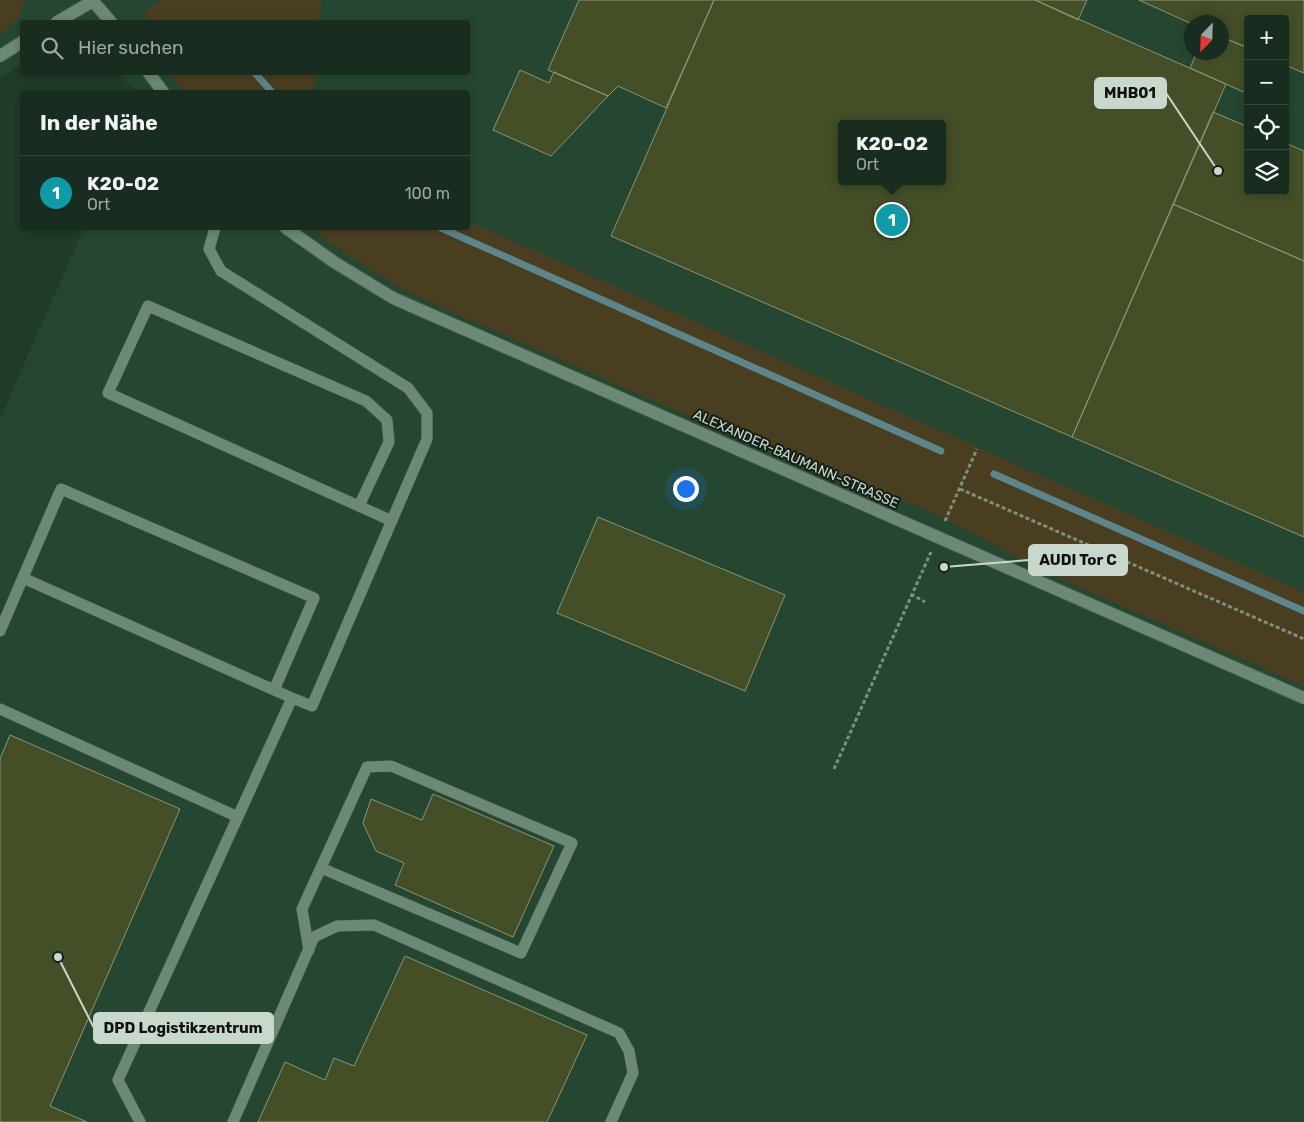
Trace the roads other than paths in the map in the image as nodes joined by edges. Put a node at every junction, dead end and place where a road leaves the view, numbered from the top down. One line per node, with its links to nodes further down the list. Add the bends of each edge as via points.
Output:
1 (92, 1): 2 (street); 3 (street)
2 (60, 20)
3 (108, 20)
4 (20, 43): 5 (street)
5 (0, 56)
6 (150, 75): 7 (street)
7 (162, 90)
8 (214, 230): 11 (lane, via 209,249 221,271 408,388 427,413 427,439)
9 (289, 230): 16 (street, ALEXANDER-BAUMANN-STRASSE, via 393,298)
10 (359, 506): 10 (lane, via 108,394 148,306 366,401 387,420 389,442); 11 (lane)
11 (392, 521): 15 (lane, via 312,706)
12 (23, 578): 13 (lane); 14 (lane); 14 (lane, via 61,489 314,598)
13 (0, 631)
14 (274, 690): 15 (lane)
15 (292, 698): 18 (lane)
16 (1304, 698)
17 (0, 709): 18 (lane)
18 (238, 816): 21 (lane, via 118,1080)
19 (321, 868): 19 (lane, via 367,767 391,766 572,843 521,954); 20 (lane, via 302,909)
20 (309, 950): 22 (lane); 23 (lane, via 314,937 337,926 374,925 619,1032 629,1050 633,1073)
21 (140, 1122)
22 (233, 1122)
23 (611, 1122)

